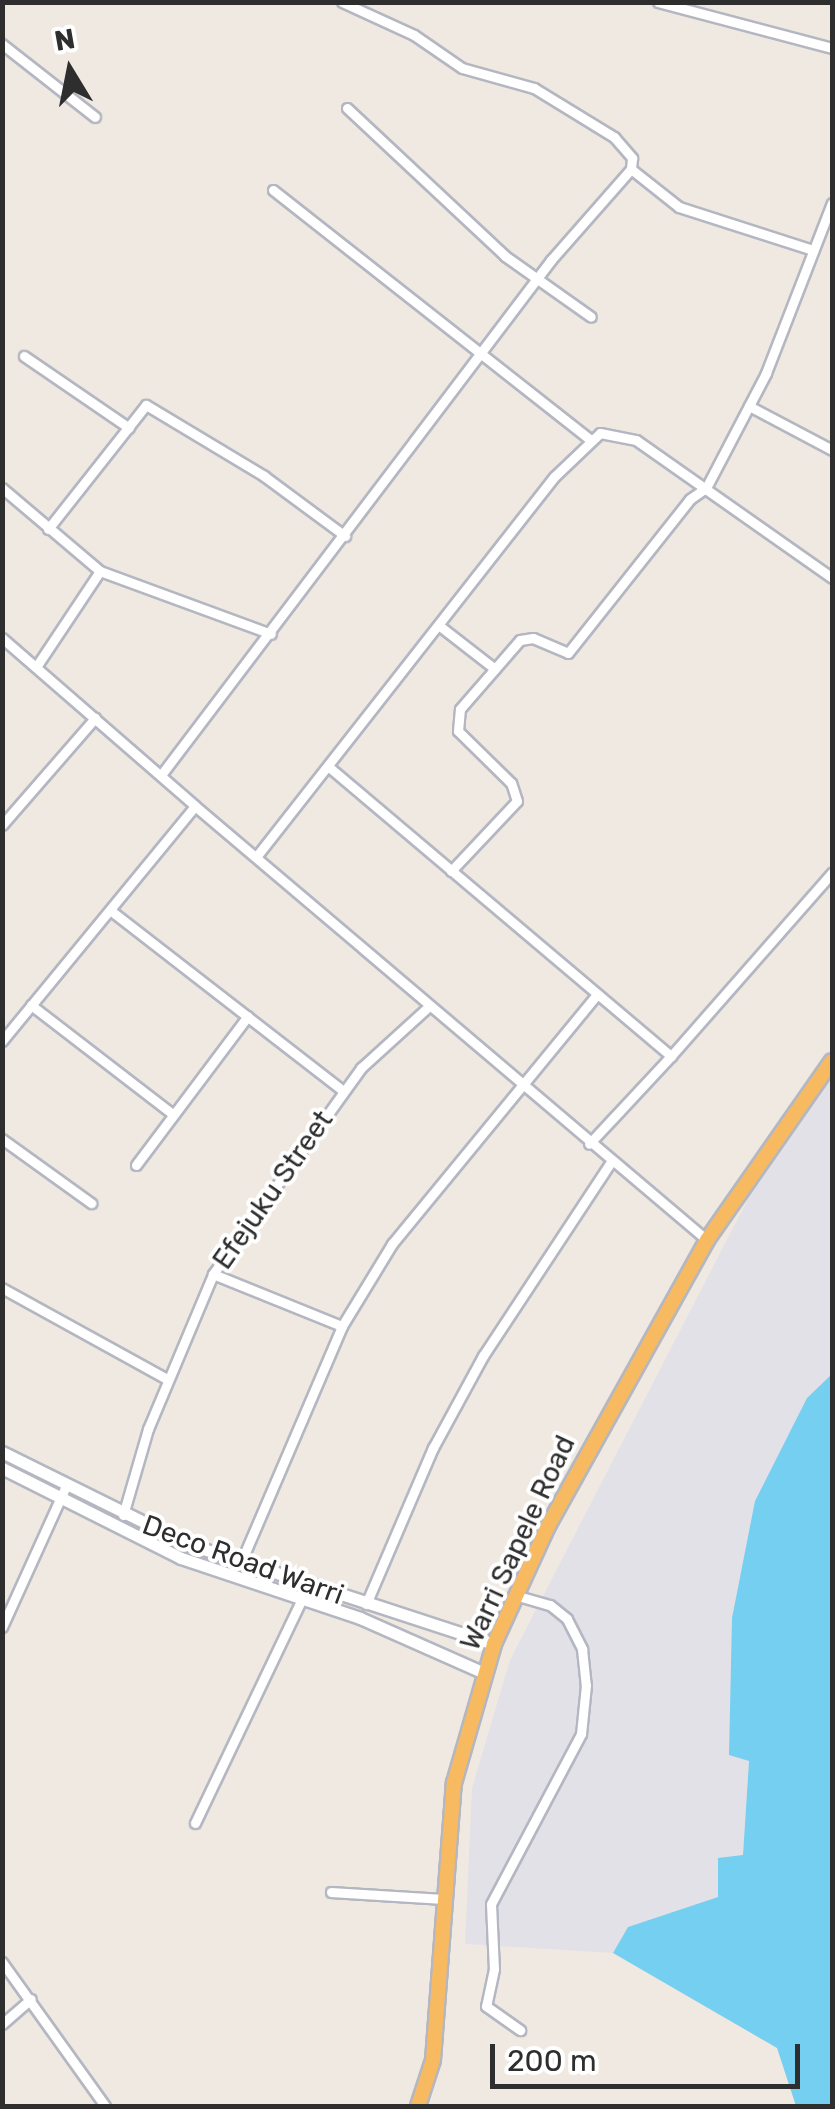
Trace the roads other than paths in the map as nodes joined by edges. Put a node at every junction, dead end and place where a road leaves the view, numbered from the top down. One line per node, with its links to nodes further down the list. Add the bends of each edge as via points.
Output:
1 (342, 2): 7 (street, via 414,35 462,68 534,88 625,146)
2 (658, 2): 4 (street)
3 (2, 44): 6 (street)
4 (832, 48)
5 (347, 108): 11 (street)
6 (95, 117)
7 (632, 169): 10 (street, via 679,207); 11 (street)
8 (273, 190): 13 (street)
9 (832, 204): 10 (street)
10 (812, 250): 15 (street)
11 (536, 280): 12 (street); 13 (street)
12 (591, 318)
13 (482, 353): 17 (street); 22 (street)
14 (24, 356): 16 (street)
15 (749, 406): 18 (street); 20 (street)
16 (129, 428): 21 (street); 22 (street, via 141,408 154,408)
17 (589, 440): 20 (street, via 618,433 636,440); 25 (street)
18 (832, 450)
19 (2, 488): 21 (street)
20 (706, 488): 24 (street); 29 (street, via 690,499 568,652 533,638 520,640)
21 (48, 529): 23 (street)
22 (345, 536): 26 (street)
23 (100, 572): 26 (street); 28 (street)
24 (832, 578)
25 (441, 627): 29 (street); 31 (street)
26 (271, 634): 32 (street)
27 (2, 638): 28 (street)
28 (36, 667): 30 (street)
29 (496, 668): 36 (street, via 460,710 458,731 511,783 517,802)
30 (95, 718): 32 (street); 34 (street)
31 (329, 767): 35 (street); 36 (street)
32 (161, 776): 33 (street)
33 (195, 806): 35 (street); 38 (street)
34 (2, 825)
35 (256, 857): 41 (street)
36 (451, 871): 39 (street)
37 (832, 873): 44 (street)
38 (110, 910): 40 (street); 42 (street)
39 (597, 994): 44 (street); 46 (street)
40 (32, 1006): 43 (street); 48 (street)
41 (428, 1007): 46 (street); 47 (street, Efejuku Street)
42 (248, 1016): 47 (street); 48 (street)
43 (2, 1041)
44 (671, 1056): 50 (street)
45 (832, 1061): 54 (highway, Warri Sapele Road)
46 (521, 1087): 50 (street); 57 (street, via 392,1244)
47 (343, 1091): 55 (street, Efejuku Street)
48 (171, 1113): 52 (street)
49 (2, 1139): 53 (street)
50 (590, 1144): 51 (street)
51 (610, 1162): 54 (street); 66 (street, via 483,1356 426,1465)
52 (136, 1166)
53 (91, 1202)
54 (707, 1240): 64 (highway, Warri Sapele Road, via 548,1526)
55 (213, 1274): 57 (street); 58 (street, Efejuku Street)
56 (2, 1288): 58 (street)
57 (342, 1326): 63 (street)
58 (167, 1379): 62 (street, Efejuku Street)
59 (2, 1452): 61 (main road, Deco Road Warri)
60 (2, 1468): 61 (main road, Deco Road Warri)
61 (62, 1494): 62 (main road, Deco Road Warri); 65 (main road, Deco Road Warri, via 181,1558); 67 (street)
62 (123, 1515): 63 (main road, Deco Road Warri)
63 (241, 1562): 66 (main road, Deco Road Warri)
64 (518, 1596): 68 (highway, Warri Sapele Road); 76 (street, via 567,1618 582,1649 586,1685 582,1734 492,1904 496,1942 486,2006)
65 (302, 1599): 69 (main road, Deco Road Warri, via 430,1644); 70 (street)
66 (366, 1606): 68 (main road, Deco Road Warri)
67 (2, 1626)
68 (494, 1644): 69 (highway, Warri Sapele Road)
69 (484, 1674): 72 (highway, Warri Sapele Road, via 454,1783)
70 (195, 1823)
71 (331, 1892): 72 (street)
72 (443, 1898): 77 (highway, Warri Sapele Road, via 433,2060)
73 (2, 1962): 74 (street)
74 (31, 1998): 75 (street); 78 (street)
75 (2, 2024)
76 (520, 2030)
77 (423, 2103)
78 (102, 2105)

